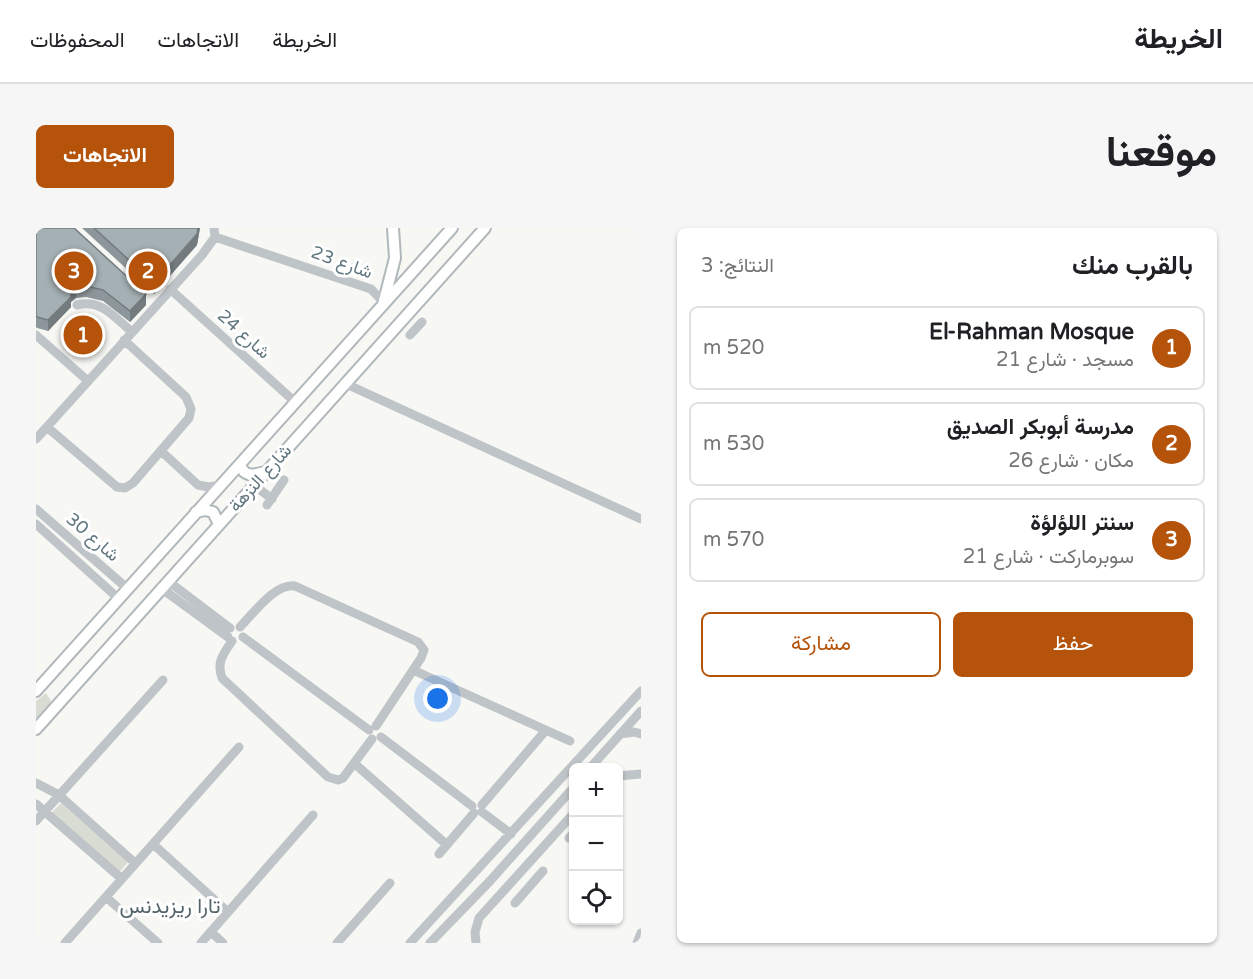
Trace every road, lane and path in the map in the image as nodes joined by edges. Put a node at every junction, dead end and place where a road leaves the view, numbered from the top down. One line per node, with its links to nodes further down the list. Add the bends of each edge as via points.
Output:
1 (394, 228): 2 (main road); 8 (main road, via 395,258)
2 (401, 228)
3 (452, 228): 8 (main road, شارع النزهة)
4 (485, 228): 11 (main road, شارع النزهة)
5 (214, 232): 6 (street, via 202,255); 8 (street, شارع 23, via 370,289)
6 (171, 289): 10 (street); 18 (street, شارع 24)
7 (148, 297): 10 (street)
8 (384, 303): 18 (main road, شارع النزهة)
9 (77, 305): 12 (street, via 102,306)
10 (156, 305): 12 (street)
11 (407, 314): 14 (street, via 420,324); 17 (main road, شارع النزهة)
12 (132, 332): 15 (street)
13 (36, 335): 16 (street)
14 (410, 335)
15 (124, 340): 16 (street); 21 (street, via 190,405 189,418)
16 (88, 381): 19 (street)
17 (344, 383): 23 (main road, شارع النزهة); 30 (street)
18 (295, 402): 22 (main road, شارع النزهة)
19 (47, 427): 20 (street); 21 (street, via 120,488 129,486)
20 (36, 440)
21 (160, 451): 25 (street)
22 (240, 464): 23 (main road, via 249,475); 26 (main road, شارع النزهة)
23 (265, 472): 27 (main road, شارع النزهة)
24 (284, 480): 27 (street, via 270,502)
25 (198, 484): 26 (street); 29 (street, via 202,495)
26 (220, 485): 29 (main road, شارع النزهة)
27 (254, 485): 32 (main road, شارع النزهة)
28 (36, 509): 33 (street, شارع 30)
29 (199, 509): 32 (main road, via 213,512); 36 (main road, شارع النزهة)
30 (641, 519)
31 (36, 524): 34 (street, شارع 30)
32 (219, 524): 35 (main road, شارع النزهة)
33 (111, 574): 34 (street); 36 (street, شارع 30)
34 (102, 584): 37 (street, شارع 30)
35 (165, 585): 38 (street); 45 (main road, شارع النزهة)
36 (128, 589): 37 (main road, شارع النزهة)
37 (118, 599): 41 (main road, شارع النزهة)
38 (233, 633): 39 (street, via 276,590 295,586 418,642 424,650); 47 (street, via 238,641 243,637); 52 (street, via 219,664 226,683 328,777 343,778)
39 (413, 670): 46 (street); 47 (street)
40 (163, 680): 58 (street)
41 (36, 691)
42 (641, 691): 65 (street)
43 (641, 712): 44 (street); 48 (street)
44 (641, 723)
45 (36, 729)
46 (546, 730): 50 (street); 60 (street)
47 (374, 733): 52 (street); 60 (street)
48 (620, 734): 49 (street); 53 (street)
49 (641, 734)
50 (570, 741)
51 (238, 747): 66 (street)
52 (354, 763): 67 (street)
53 (594, 763)
54 (641, 774): 55 (street)
55 (623, 776)
56 (36, 783): 58 (street)
57 (569, 792): 71 (street)
58 (59, 795): 61 (street); 70 (street)
59 (36, 804): 61 (street)
60 (478, 809): 65 (street); 67 (street)
61 (45, 812): 64 (street); 75 (street)
62 (313, 815): 81 (street)
63 (569, 817): 73 (street)
64 (36, 822)
65 (511, 834): 69 (street)
66 (153, 844): 70 (street); 81 (street)
67 (447, 845): 68 (street)
68 (439, 854)
69 (492, 854): 71 (street, via 496,862); 72 (street)
70 (135, 863): 75 (street)
71 (505, 864): 76 (street)
72 (477, 869): 76 (street, via 487,873); 90 (street)
73 (522, 870): 77 (street); 92 (street, via 479,918)
74 (543, 872): 77 (street)
75 (122, 879): 79 (street)
76 (490, 881): 84 (street)
77 (533, 881): 80 (street)
78 (390, 883): 89 (street)
79 (106, 897): 85 (street); 86 (street)
80 (515, 903)
81 (228, 912): 82 (street)
82 (211, 932): 87 (street); 88 (street)
83 (641, 933): 93 (street)
84 (439, 939): 91 (street)
85 (65, 943)
86 (158, 943)
87 (201, 943)
88 (223, 943)
89 (337, 943)
90 (410, 943)
91 (430, 943)
92 (476, 943)
93 (637, 943)

